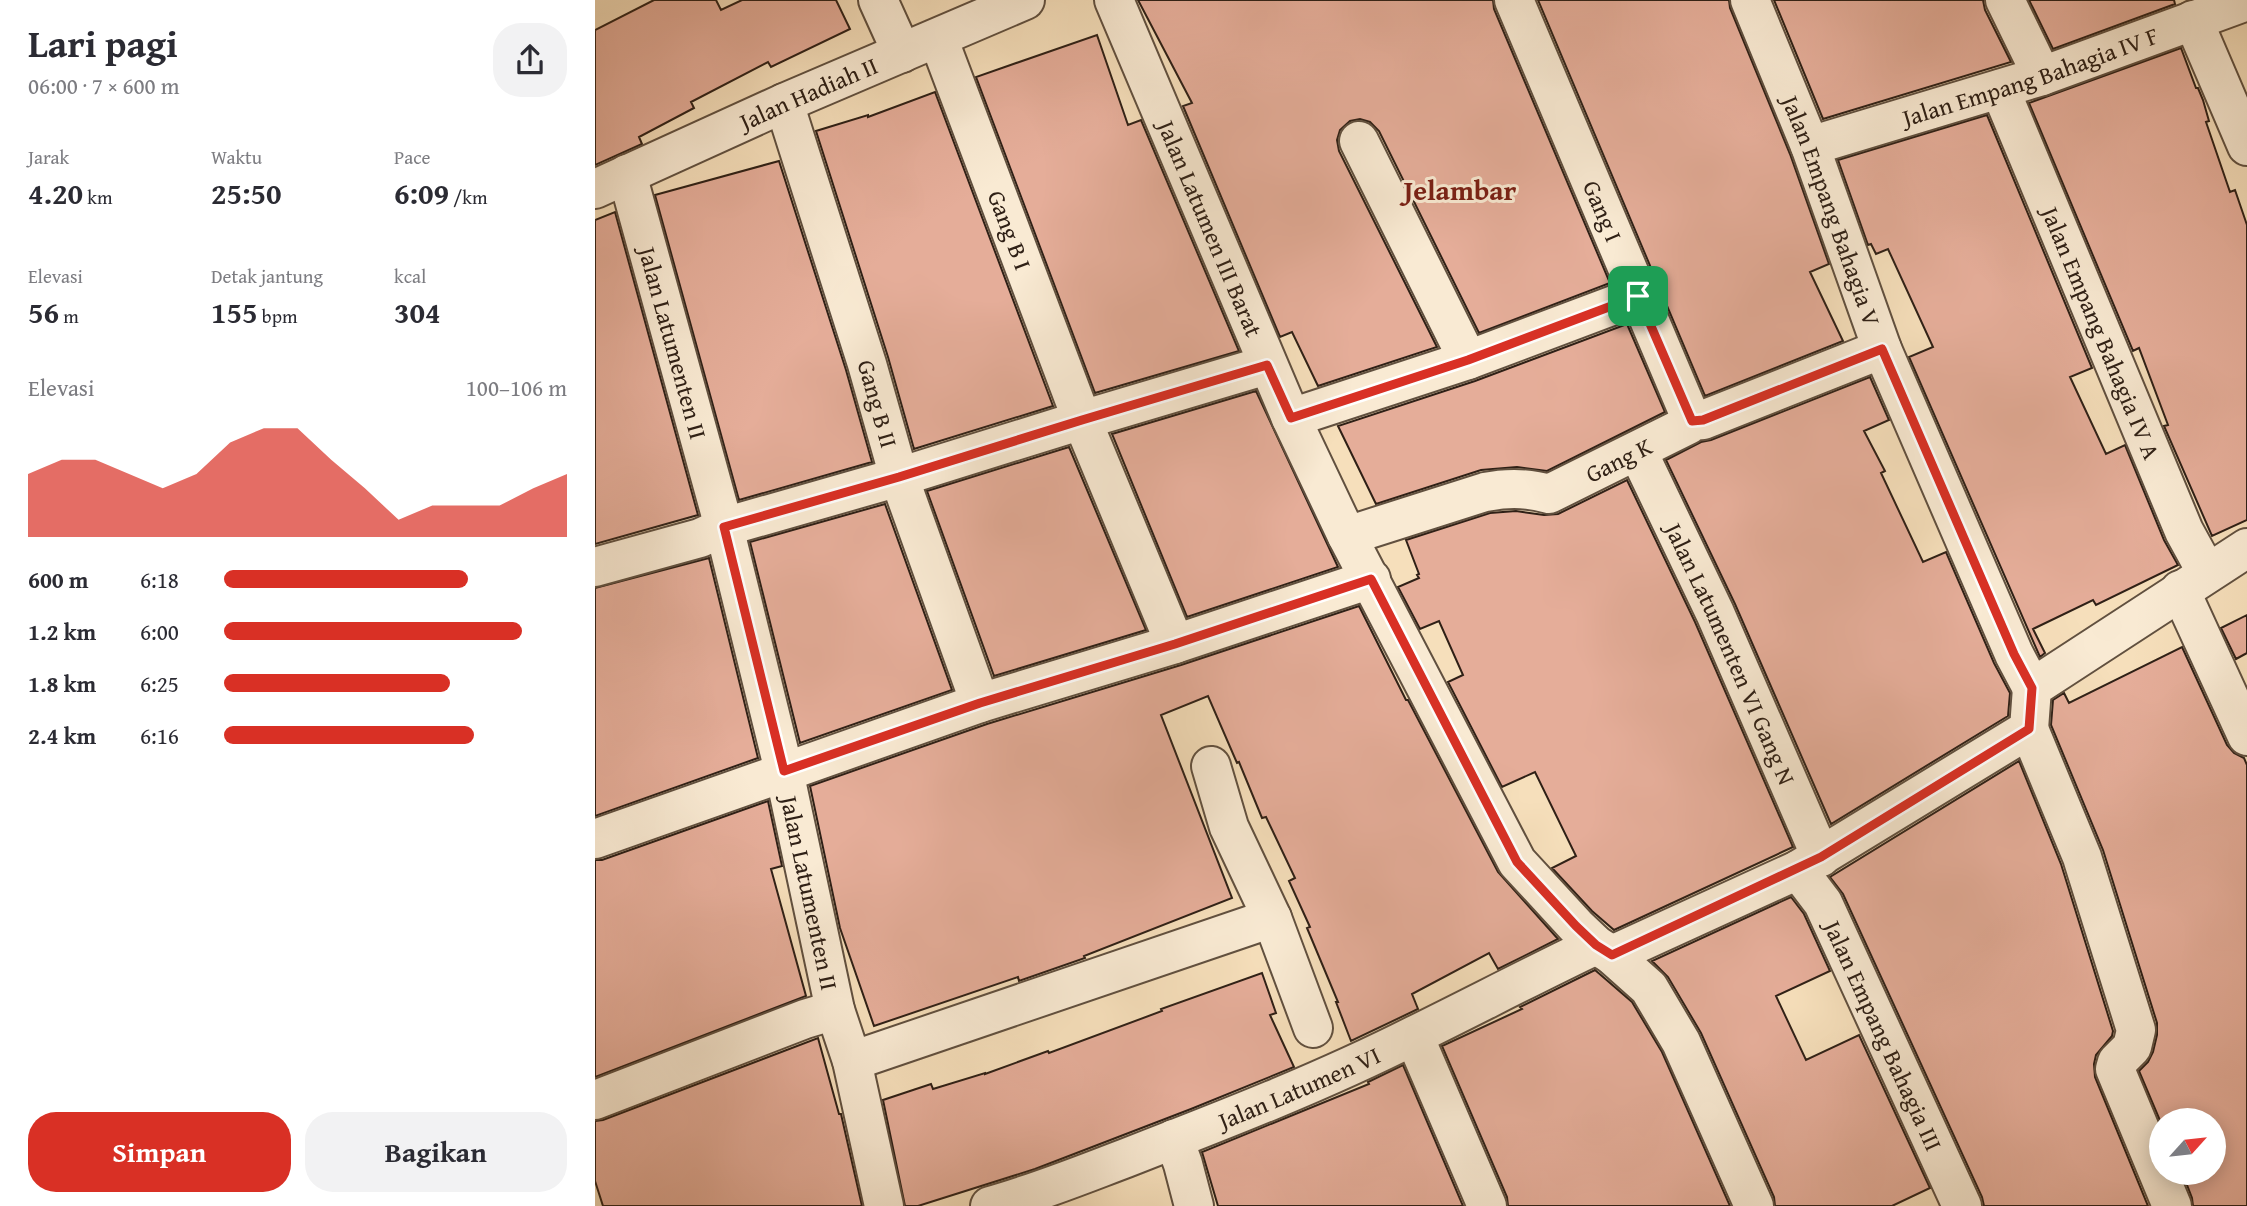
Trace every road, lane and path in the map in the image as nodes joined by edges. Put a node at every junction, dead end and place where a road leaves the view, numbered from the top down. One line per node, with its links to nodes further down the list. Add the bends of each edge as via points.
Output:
1 (878, 0): 10 (street)
2 (1025, 0): 9 (street, Jalan Hadiah II)
3 (1114, 0): 21 (street, Jalan Latumen III Barat)
4 (1514, 0): 18 (street, Gang I)
5 (1750, 0): 15 (street, Jalan Empang Bahagia V)
6 (2005, 0): 11 (street)
7 (2234, 3): 8 (street, Jalan Empang Bahagia IV F)
8 (2193, 20): 11 (street, Jalan Empang Bahagia IV F); 16 (street)
9 (938, 38): 10 (street, Jalan Hadiah II); 23 (street, Gang B I)
10 (902, 54): 13 (street, Jalan Hadiah II)
11 (2042, 76): 12 (street, Jalan Empang Bahagia IV F)
12 (2000, 89): 15 (street, Jalan Empang Bahagia IV F); 32 (street, Jalan Empang Bahagia IV A, via 2184,531)
13 (784, 103): 17 (street, Jalan Hadiah II); 26 (street, Gang B II)
14 (1359, 141): 20 (street)
15 (1810, 146): 19 (street, Jalan Empang Bahagia V)
16 (2247, 146)
17 (611, 182): 27 (street, Jalan Latumenten II)
18 (1638, 296): 20 (street); 24 (street, Gang I)
19 (1882, 349): 24 (street, Gang K); 34 (street, Jalan Empang Bahagia V)
20 (1468, 360): 22 (street)
21 (1267, 365): 22 (street, Jalan Latumen III Barat); 23 (street)
22 (1291, 418): 28 (street, Jalan Latumen III Barat)
23 (1082, 420): 26 (street); 33 (street)
24 (1692, 421): 25 (street, Gang K)
25 (1638, 452): 28 (street, Gang K, via 1549,494 1499,489); 41 (street, Jalan Latumenten VI Gang N, via 1715,613)
26 (899, 477): 27 (street); 35 (street, Gang B II)
27 (724, 527): 30 (street); 39 (street, Jalan Latumenten II)
28 (1347, 536): 31 (street, Jalan Latumen III Barat)
29 (2247, 548): 32 (street)
30 (595, 567)
31 (1371, 579): 33 (street); 43 (street, Jalan Latumen III Barat, via 1517,862)
32 (2193, 582): 34 (street); 37 (street, Jalan Empang Bahagia IV A)
33 (1175, 644): 35 (street)
34 (2032, 688): 36 (street)
35 (980, 703): 39 (street)
36 (2029, 729): 41 (street, Jalan Latumen VI); 56 (street, via 2082,857 2136,1030 2132,1047 2115,1069)
37 (2247, 736)
38 (1211, 766): 42 (street, via 1229,827)
39 (784, 771): 40 (street); 44 (street, Jalan Latumenten II)
40 (595, 839)
41 (1810, 863): 43 (street, Jalan Latumen VI); 55 (street, Jalan Empang Bahagia III, via 1823,903)
42 (1272, 918): 45 (street); 47 (street)
43 (1604, 950): 46 (street, Jalan Latumen VI, via 1508,987); 54 (street, Jalan Latumen III Barat, via 1649,988 1681,1042)
44 (835, 1010): 47 (street, Jalan Latumenten II); 48 (street)
45 (1313, 1028)
46 (1414, 1036): 49 (street, Jalan Latumen VI); 53 (street)
47 (852, 1061): 51 (street, Jalan Latumenten II)
48 (595, 1100)
49 (1174, 1139): 50 (street, Jalan Latumen VI); 52 (street)
50 (1012, 1203)
51 (884, 1206)
52 (1194, 1206)
53 (1487, 1206)
54 (1754, 1206)
55 (1962, 1206)
56 (2172, 1206)

